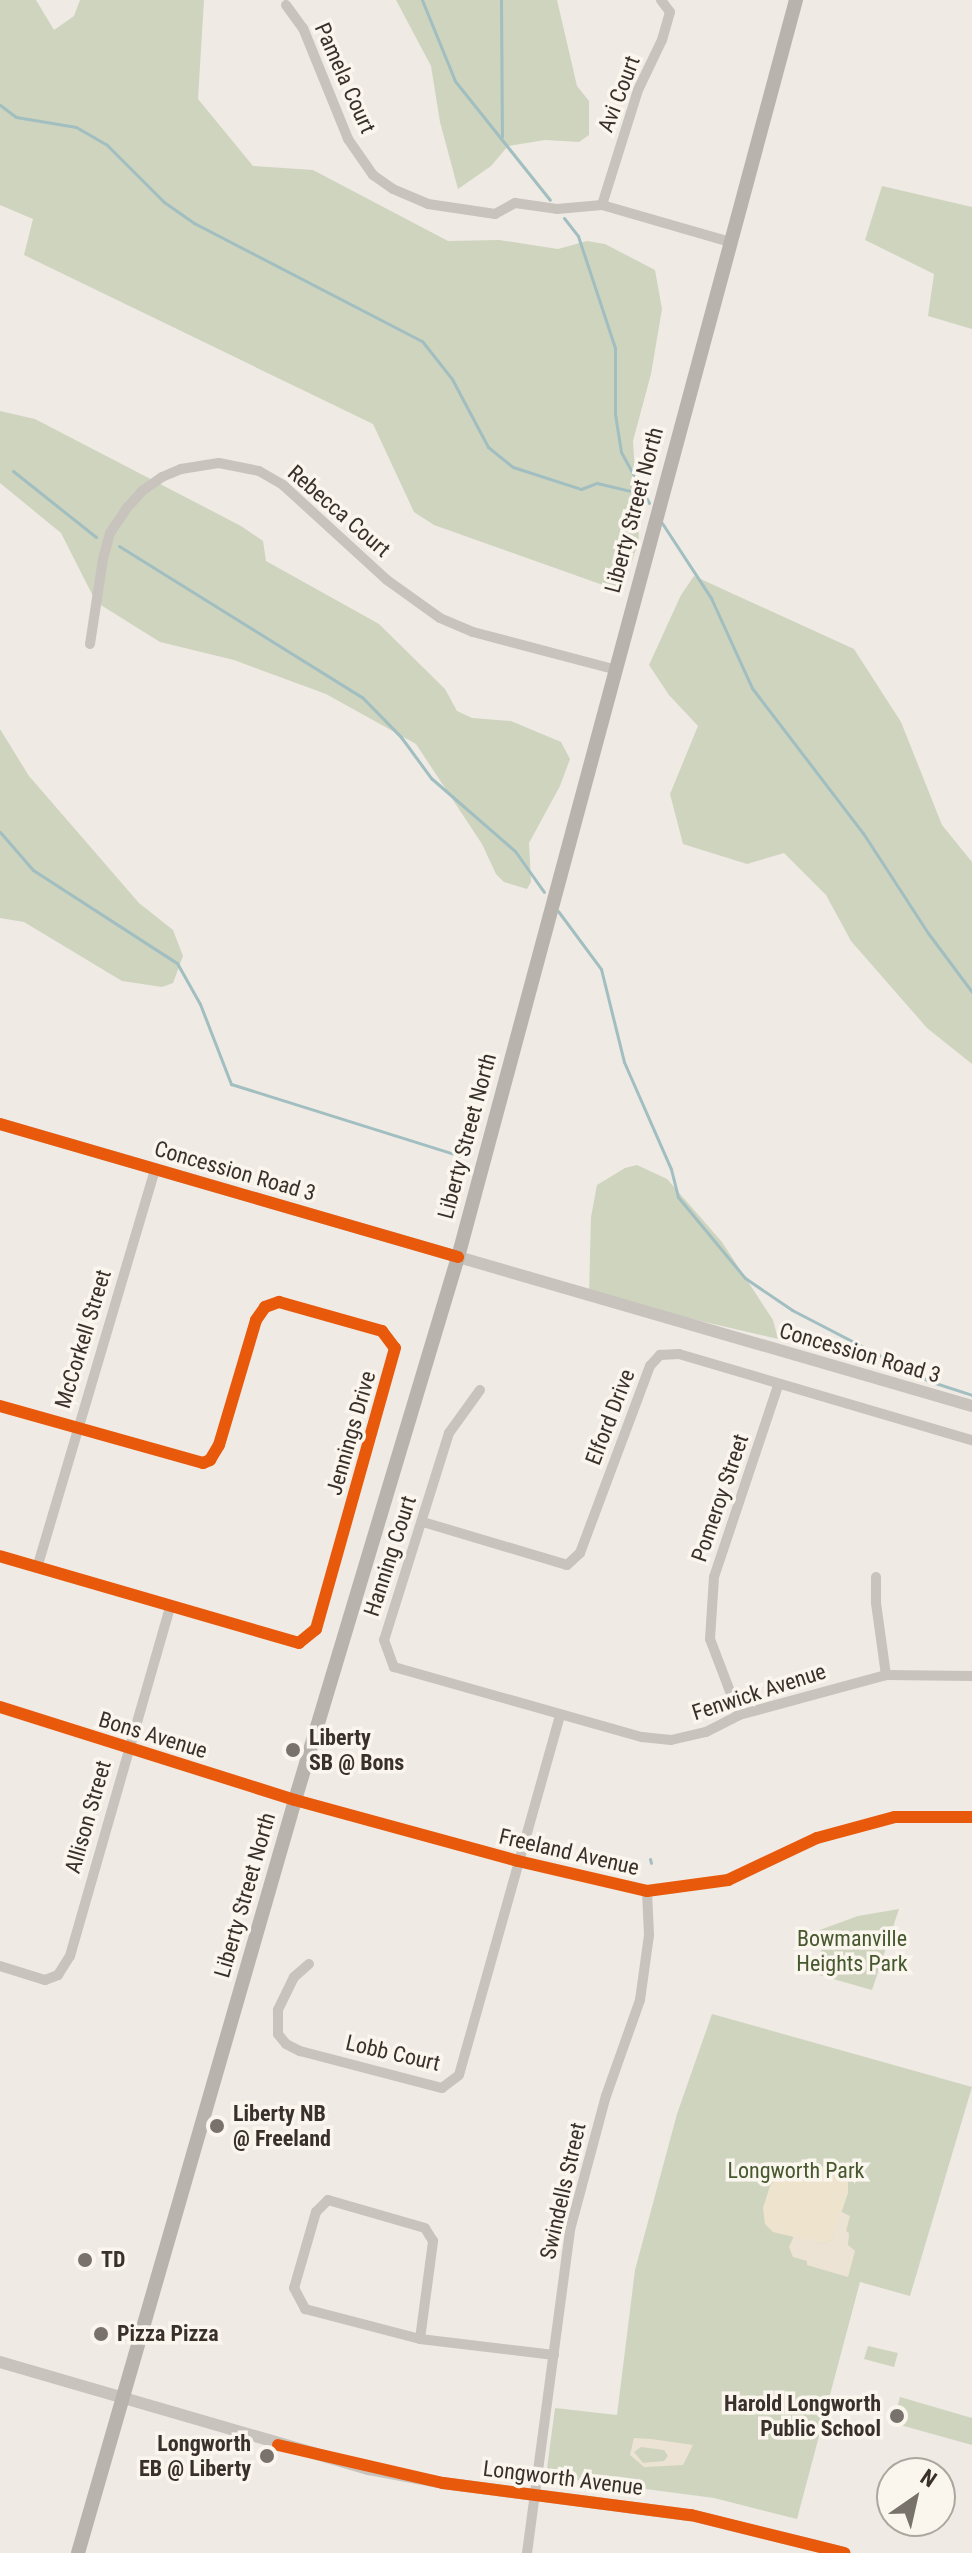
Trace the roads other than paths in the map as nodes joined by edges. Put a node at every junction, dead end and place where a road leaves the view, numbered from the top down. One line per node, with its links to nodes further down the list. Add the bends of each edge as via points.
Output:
1 (661, 0): 4 (street, Avi Court, via 670,12 662,40 638,90)
2 (796, 0): 5 (main road, Liberty Street North)
3 (286, 5): 4 (street, Pamela Court, via 303,28 348,139 373,175 393,189 428,204 495,214 515,203 557,209)
4 (602, 205): 5 (street, Pamela Court)
5 (730, 242): 7 (main road, Liberty Street North)
6 (90, 644): 7 (street, Rebecca Court, via 103,559 110,533 126,509 162,477 219,463 259,471 283,485 395,587 440,618 473,632)
7 (613, 669): 10 (main road, Liberty Street North)
8 (0, 1124): 9 (street, Concession Road 3)
9 (155, 1169): 10 (street, Concession Road 3); 15 (street, McCorkell Street)
10 (458, 1257): 14 (street, Concession Road 3); 28 (main road, Liberty Street North)
11 (778, 1386): 16 (street, Elford Drive); 17 (street, Elford Drive, via 679,1354 660,1355 650,1366 580,1553 567,1565); 26 (street, Pomeroy Street, via 714,1577 710,1639)
12 (480, 1390): 17 (street, Hanning Court, via 449,1433)
13 (0, 1406): 15 (street)
14 (972, 1406)
15 (77, 1429): 19 (street, McCorkell Street); 21 (street, Jennings Drive, via 193,1462 210,1460 256,1320 272,1303 382,1331 394,1343 316,1629 299,1643)
16 (972, 1440)
17 (423, 1522): 25 (street, Hanning Court, via 384,1640 394,1667)
18 (0, 1556): 19 (street, Jennings Drive)
19 (37, 1568): 21 (street, Jennings Drive)
20 (876, 1577): 22 (street)
21 (170, 1608): 27 (street, Allison Street)
22 (886, 1675): 23 (street, Fenwick Avenue); 26 (street, Fenwick Avenue)
23 (972, 1676)
24 (0, 1707): 27 (street, Bons Avenue)
25 (560, 1715): 26 (street, Fenwick Avenue, via 671,1740 706,1732); 30 (street)
26 (739, 1715)
27 (128, 1748): 28 (street, Bons Avenue); 33 (street, Allison Street, via 70,1956 58,1975 45,1980)
28 (295, 1800): 30 (street, Freeland Avenue); 37 (main road, Liberty Street North)
29 (972, 1817): 31 (street, Freeland Avenue, via 895,1817 817,1838 728,1880)
30 (518, 1861): 31 (street, Freeland Avenue); 32 (street, Lobb Court, via 459,2075 442,2088 286,2044 278,2034 278,2010 294,1977)
31 (647, 1891): 35 (street, Swindells Street, via 649,1935 640,2000 575,2208)
32 (309, 1964)
33 (0, 1966)
34 (420, 2339): 34 (street, via 305,2309 294,2288 316,2212 328,2200 425,2228 433,2241); 35 (street)
35 (554, 2355): 38 (street, Swindells Street)
36 (0, 2362): 37 (street, Longworth Avenue)
37 (124, 2395): 38 (street, Longworth Avenue, via 369,2469); 39 (main road, Liberty Street North)
38 (536, 2496): 40 (street, Swindells Street); 41 (street, Longworth Avenue, via 691,2515)
39 (78, 2553)
40 (527, 2553)
41 (844, 2553)

